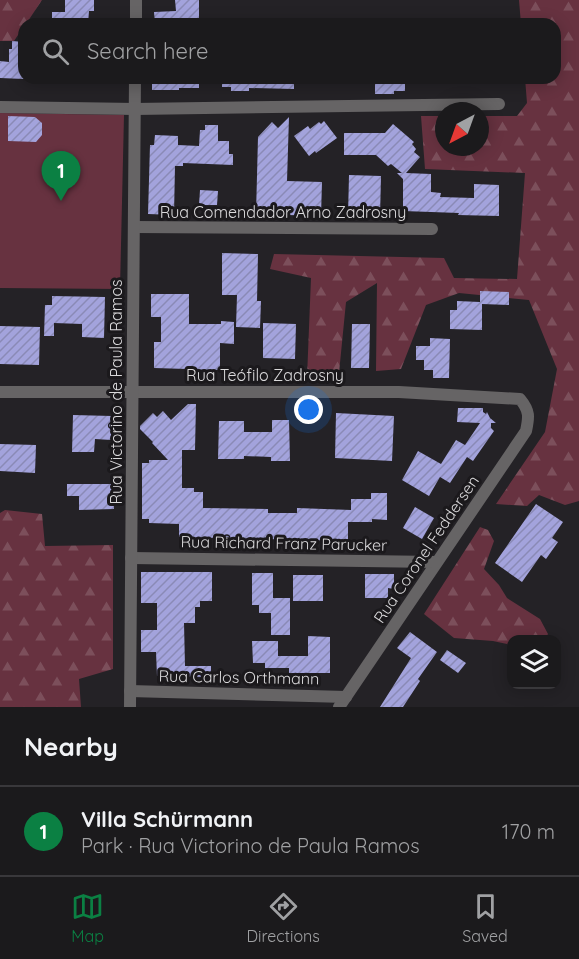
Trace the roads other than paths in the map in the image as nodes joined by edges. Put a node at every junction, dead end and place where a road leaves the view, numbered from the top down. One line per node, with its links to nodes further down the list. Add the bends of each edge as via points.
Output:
1 (136, 0): 2 (street)
2 (136, 18)
3 (135, 84): 6 (street, Rua Victorino de Paula Ramos)
4 (499, 104): 6 (street)
5 (0, 106): 6 (street)
6 (135, 109): 7 (street, Rua Victorino de Paula Ramos)
7 (134, 227): 8 (street, Rua Comendador Arno Zadrosny); 10 (street, Rua Victorino de Paula Ramos)
8 (432, 230)
9 (0, 392): 10 (street, Rua Teófilo Zadrosny)
10 (133, 392): 11 (street, Rua Teófilo Zadrosny, via 399,392 520,399); 12 (street, Rua Victorino de Paula Ramos)
11 (526, 406): 13 (street, Rua Coronel Feddersen, via 526,431)
12 (131, 558): 13 (street, Rua Richard Franz Parucker); 14 (street, Rua Victorino de Paula Ramos)
13 (436, 562): 15 (street, Rua Coronel Feddersen)
14 (130, 691): 15 (street, Rua Carlos Orthmann); 16 (street, Rua Victorino de Paula Ramos)
15 (343, 702)
16 (130, 707)

